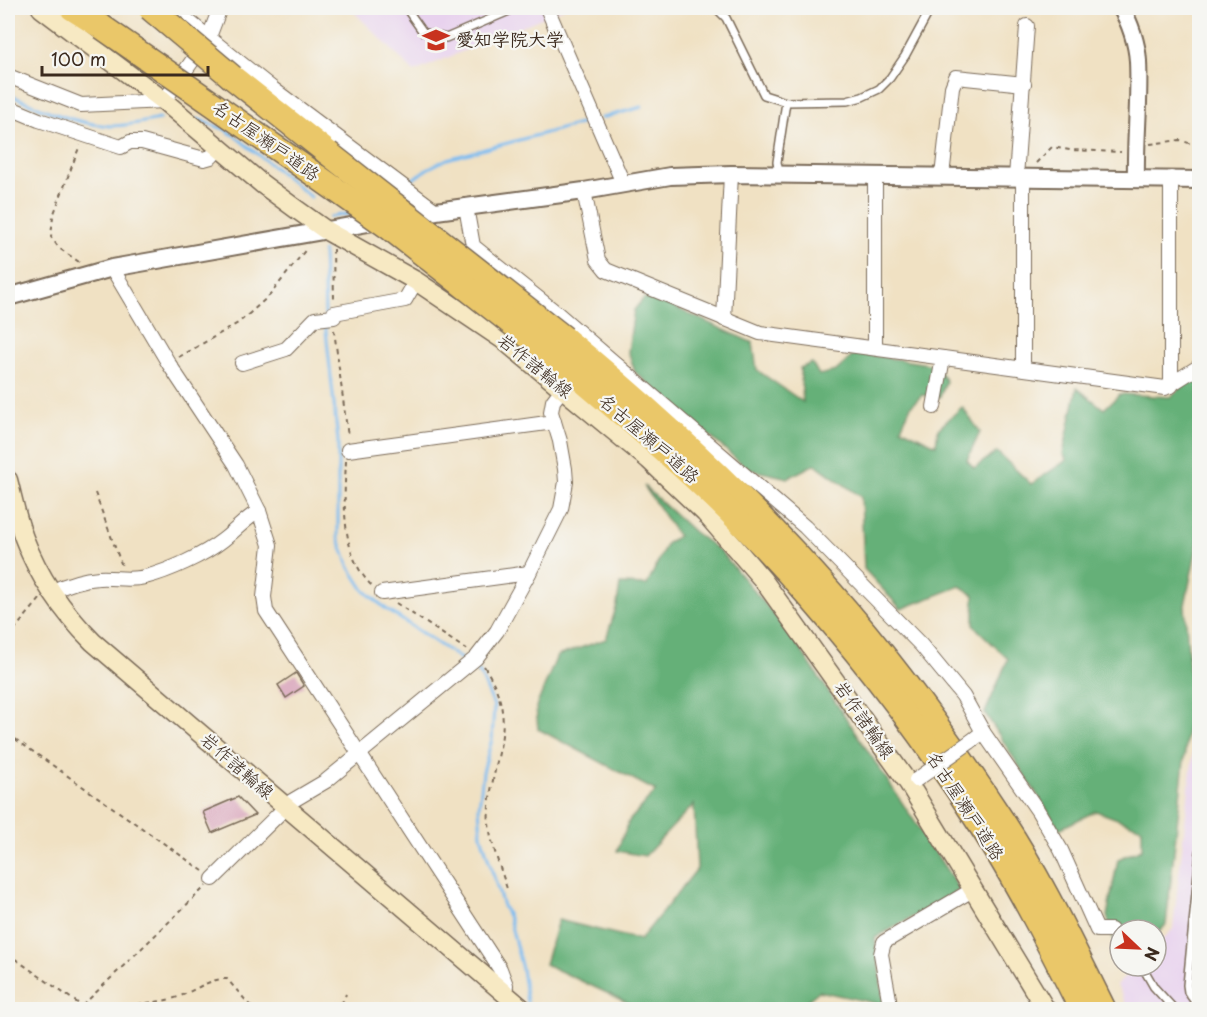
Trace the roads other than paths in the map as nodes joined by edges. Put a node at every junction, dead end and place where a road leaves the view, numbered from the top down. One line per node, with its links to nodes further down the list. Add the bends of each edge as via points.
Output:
1 (40, 8): 16 (main road, 岩作諸輪線)
2 (72, 8): 37 (highway, 名古屋瀬戸道路, bridge)
3 (150, 8): 37 (highway, 名古屋瀬戸道路, bridge)
4 (172, 8): 13 (street)
5 (220, 8): 13 (street)
6 (406, 8): 7 (lane, via 423,32 446,38)
7 (516, 8)
8 (547, 8): 28 (street)
9 (716, 8): 17 (lane, via 726,18 764,94)
10 (931, 8): 17 (lane, via 905,56 879,89 847,101)
11 (1122, 8): 25 (street, via 1138,59)
12 (1027, 26): 15 (street)
13 (209, 37): 16 (street); 31 (street)
14 (8, 76): 16 (street, via 81,105)
15 (1024, 84): 22 (street); 24 (street, via 956,77)
16 (164, 101): 19 (main road, 岩作諸輪線)
17 (786, 102): 21 (lane, via 777,162)
18 (8, 107): 19 (street, via 121,147 142,142 204,159)
19 (219, 148): 32 (main road, 岩作諸輪線)
20 (730, 174): 21 (street); 28 (street); 36 (street)
21 (779, 174): 23 (street)
22 (1019, 174): 24 (street); 25 (street); 42 (street)
23 (875, 176): 24 (street); 38 (street)
24 (942, 176)
25 (1137, 178): 26 (street)
26 (1171, 178): 27 (street); 43 (street)
27 (1200, 180)
28 (623, 183): 29 (street)
29 (584, 191): 30 (street); 36 (street, via 598,260 606,270)
30 (466, 207): 31 (street); 53 (street, via 473,246 805,526 921,645 963,696)
31 (436, 211): 32 (street)
32 (327, 231): 33 (street); 34 (main road, 岩作諸輪線)
33 (112, 268): 35 (street); 49 (street, via 236,465)
34 (416, 281): 40 (street, via 401,302 334,313 334,317 310,322 286,349); 44 (main road, 岩作諸輪線, via 502,339)
35 (8, 297)
36 (724, 319): 38 (street, via 760,333)
37 (558, 346): 66 (highway, 名古屋瀬戸道路, via 706,489 861,659 949,777 987,836); 67 (highway, 名古屋瀬戸道路, via 638,400 718,475 876,646 1004,824 1060,920)
38 (874, 348): 39 (street)
39 (943, 358): 42 (street); 45 (street)
40 (242, 363)
41 (1200, 366): 43 (street)
42 (1023, 368): 43 (street)
43 (1171, 386)
44 (563, 388): 46 (street, via 551,407); 55 (main road, 岩作諸輪線, via 649,460 719,529 769,588)
45 (934, 407)
46 (554, 422): 47 (street); 50 (street, via 565,469 565,494)
47 (348, 450)
48 (8, 480): 51 (main road, 岩作諸輪線, via 24,538)
49 (259, 511): 51 (street, via 198,555 156,573 135,579 93,579); 54 (street, via 270,545 266,611)
50 (529, 573): 52 (street); 54 (street, via 476,658)
51 (51, 592): 56 (main road, 岩作諸輪線, via 93,642)
52 (382, 593)
53 (983, 732): 55 (street, bridge); 60 (street, via 1061,850 1097,930)
54 (359, 753): 56 (street); 62 (street, via 500,969)
55 (912, 782): 59 (main road, 岩作諸輪線)
56 (285, 808): 58 (street); 62 (main road, 岩作諸輪線)
57 (1200, 852): 63 (lane, via 1187,985)
58 (213, 879)
59 (974, 889): 64 (street, via 884,942 881,954); 65 (main road, 岩作諸輪線)
60 (1108, 931)
61 (1149, 978): 68 (lane)
62 (515, 1002)
63 (1200, 1009)
64 (891, 1010)
65 (1046, 1010)
66 (1082, 1010)
67 (1104, 1010)
68 (1175, 1010)

